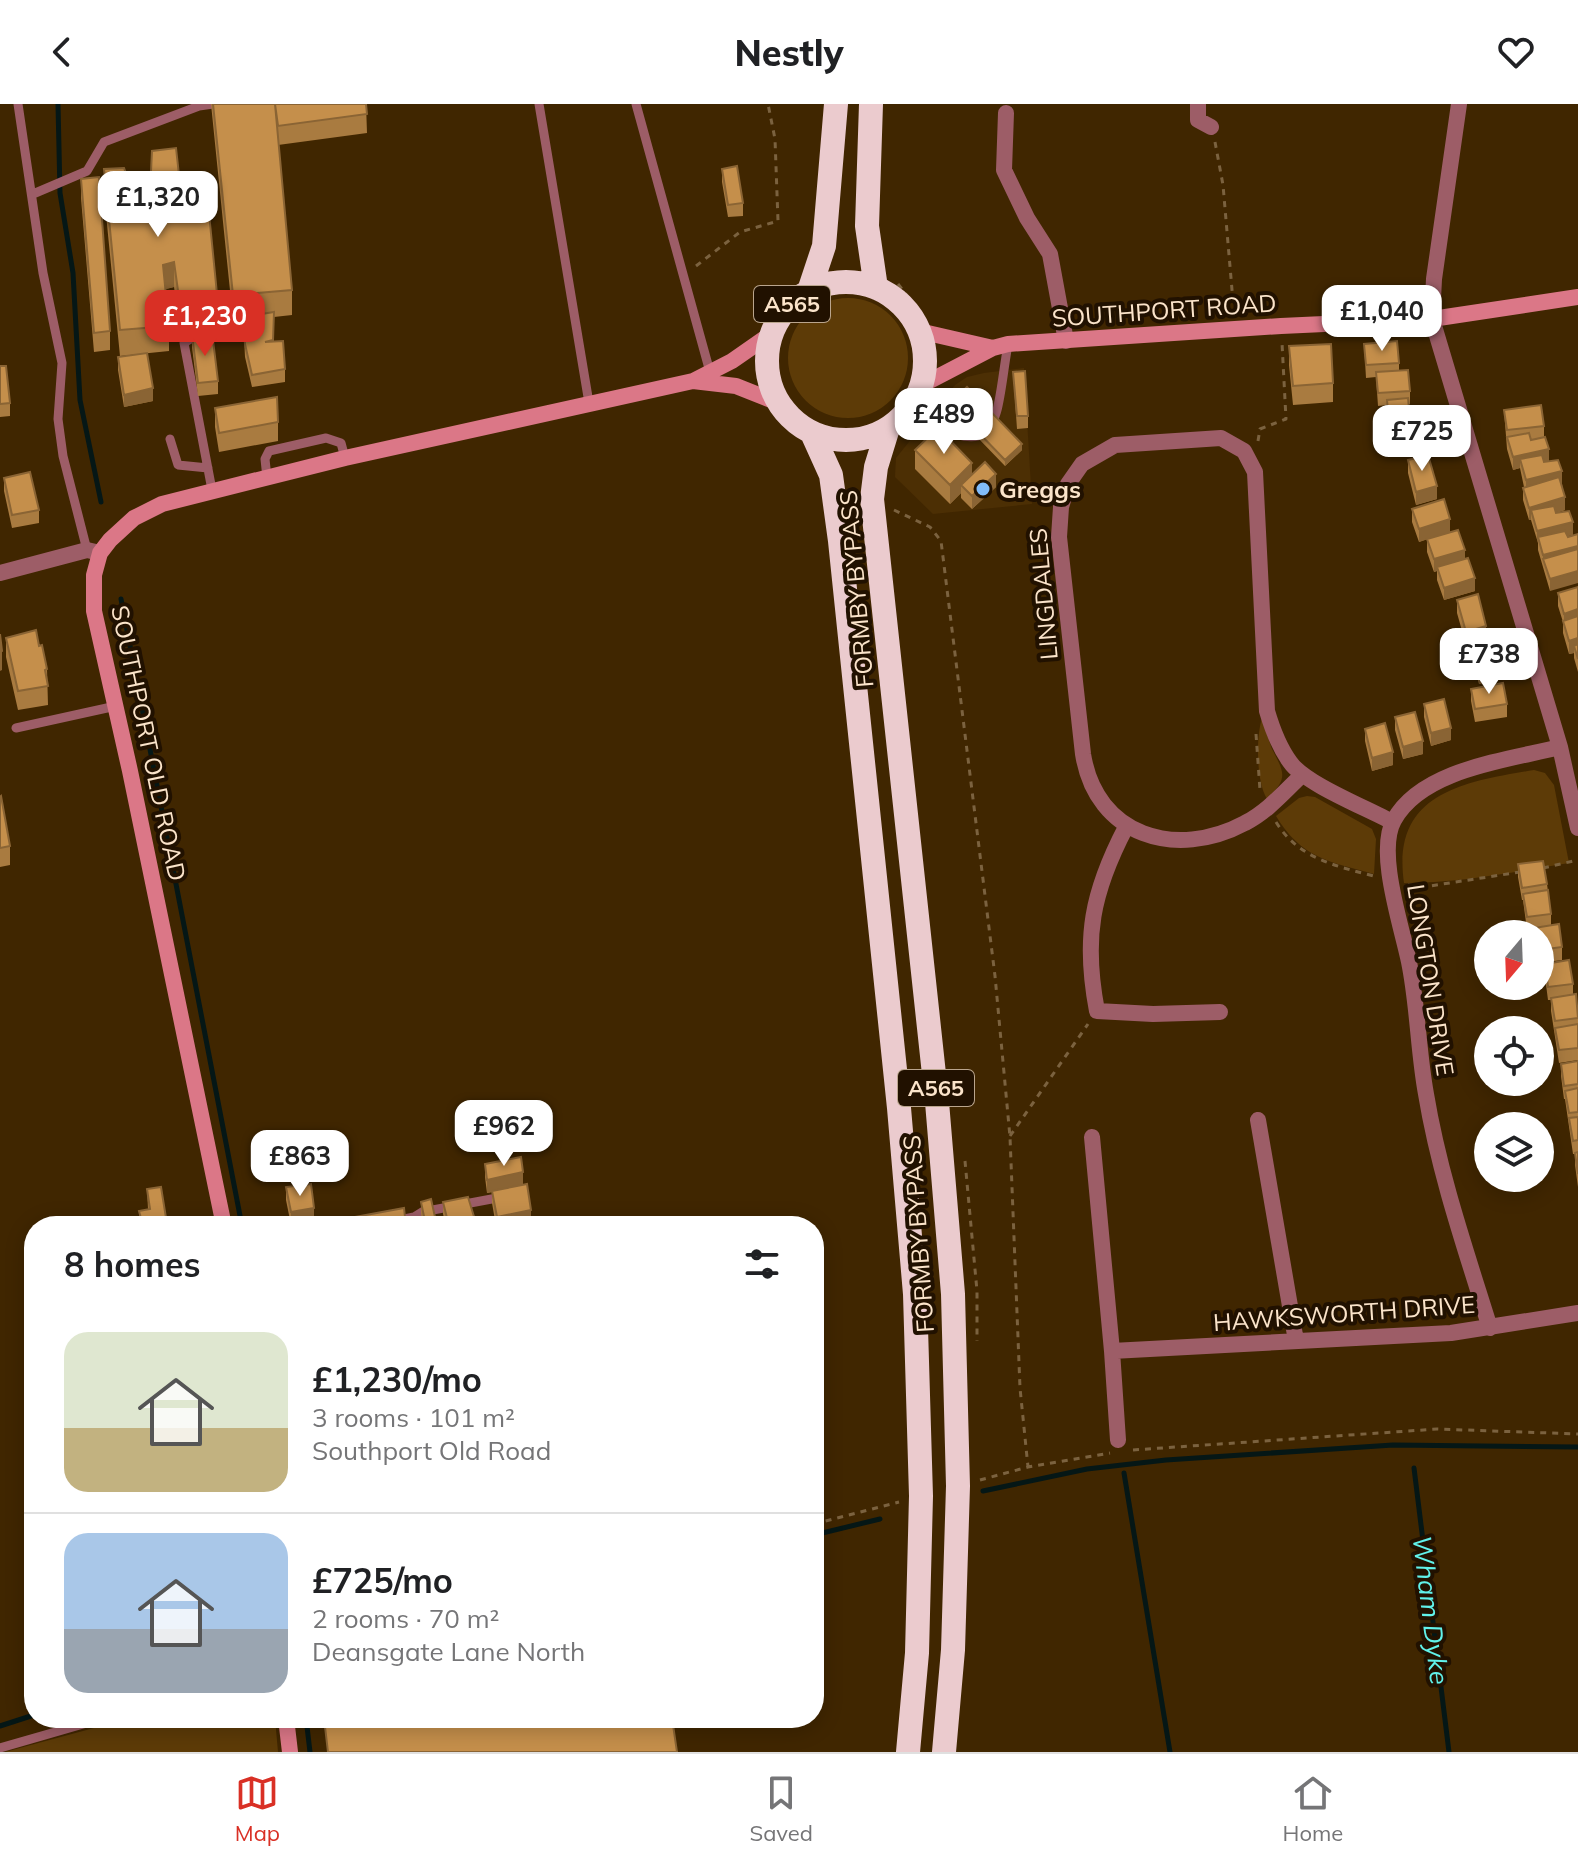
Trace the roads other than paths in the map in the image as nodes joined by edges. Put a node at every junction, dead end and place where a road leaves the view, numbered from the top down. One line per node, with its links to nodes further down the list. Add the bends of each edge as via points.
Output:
1 (18, 104): 11 (lane)
2 (213, 104): 11 (lane, via 104,142 87,171)
3 (539, 104): 24 (lane)
4 (636, 104): 21 (lane)
5 (836, 104): 13 (highway, A565, via 824,246)
6 (871, 104): 12 (highway, via 867,226)
7 (1198, 104): 10 (street, via 1198,120)
8 (1459, 104): 15 (street)
9 (1006, 113): 19 (street, via 1004,170 1050,254)
10 (1211, 127)
11 (33, 194): 34 (lane, via 62,363 58,419 63,456)
12 (886, 285): 13 (highway, A565, via 831,283); 18 (highway, A565)
13 (809, 291): 17 (highway, A565, via 793,302)
14 (1578, 297): 15 (street, SOUTHPORT ROAD)
15 (1432, 319): 19 (street, SOUTHPORT ROAD); 38 (street)
16 (223, 328): 31 (lane, via 184,343)
17 (771, 334): 21 (street); 25 (highway, A565, via 769,381)
18 (929, 334): 20 (street, SOUTHPORT ROAD); 23 (highway)
19 (1066, 341): 20 (street, SOUTHPORT ROAD)
20 (1000, 346): 23 (street, SOUTHPORT ROAD); 26 (lane, via 996,418 984,434 960,436)
21 (710, 372): 22 (street)
22 (693, 381): 24 (street); 25 (street, via 736,386)
23 (922, 385): 26 (highway)
24 (589, 403): 30 (street)
25 (779, 403): 28 (highway, A565)
26 (908, 411): 27 (highway)
27 (888, 428): 28 (highway, via 863,438 837,440); 59 (highway, FORMBY BYPASS / A565, via 872,499 953,1294 958,1486)
28 (812, 433): 58 (highway, FORMBY BYPASS / A565, via 831,475 840,541 915,1294 921,1496)
29 (170, 439): 31 (lane, via 178,465)
30 (345, 458): 32 (street); 32 (lane, via 341,443 326,438 269,451)
31 (208, 468): 33 (lane)
32 (267, 478): 33 (street)
33 (212, 490): 34 (street, via 134,518)
34 (94, 552): 35 (street); 36 (street, SOUTHPORT OLD ROAD, via 94,611)
35 (0, 573)
36 (116, 706): 37 (lane); 47 (street, SOUTHPORT OLD ROAD)
37 (16, 728)
38 (1560, 747): 40 (street, via 1446,776 1413,795); 42 (street)
39 (1302, 775): 40 (street); 41 (street, LINGDALES, via 1268,808 1211,836 1179,841); 41 (street, LINGDALES, via 1290,762 1267,711 1252,463 1244,451 1221,438 1115,445 1082,464 1068,484 1059,537 1085,767 1097,796)
40 (1392, 822): 50 (street, LONGTON DRIVE, via 1391,882 1410,965 1426,1096)
41 (1126, 827): 43 (street, via 1093,911 1090,942 1097,1011)
42 (1578, 828)
43 (1220, 1012)
44 (1258, 1120): 51 (street)
45 (1092, 1137): 52 (street)
46 (497, 1198): 48 (lane)
47 (222, 1216)
48 (416, 1216)
49 (1578, 1313): 50 (street, HAWKSWORTH DRIVE)
50 (1490, 1328): 51 (street, HAWKSWORTH DRIVE)
51 (1296, 1341): 52 (street, HAWKSWORTH DRIVE)
52 (1112, 1351): 53 (street)
53 (1118, 1445)
54 (69, 1728): 56 (lane)
55 (287, 1728): 57 (street)
56 (0, 1748)
57 (290, 1752)
58 (908, 1752)
59 (944, 1752)

